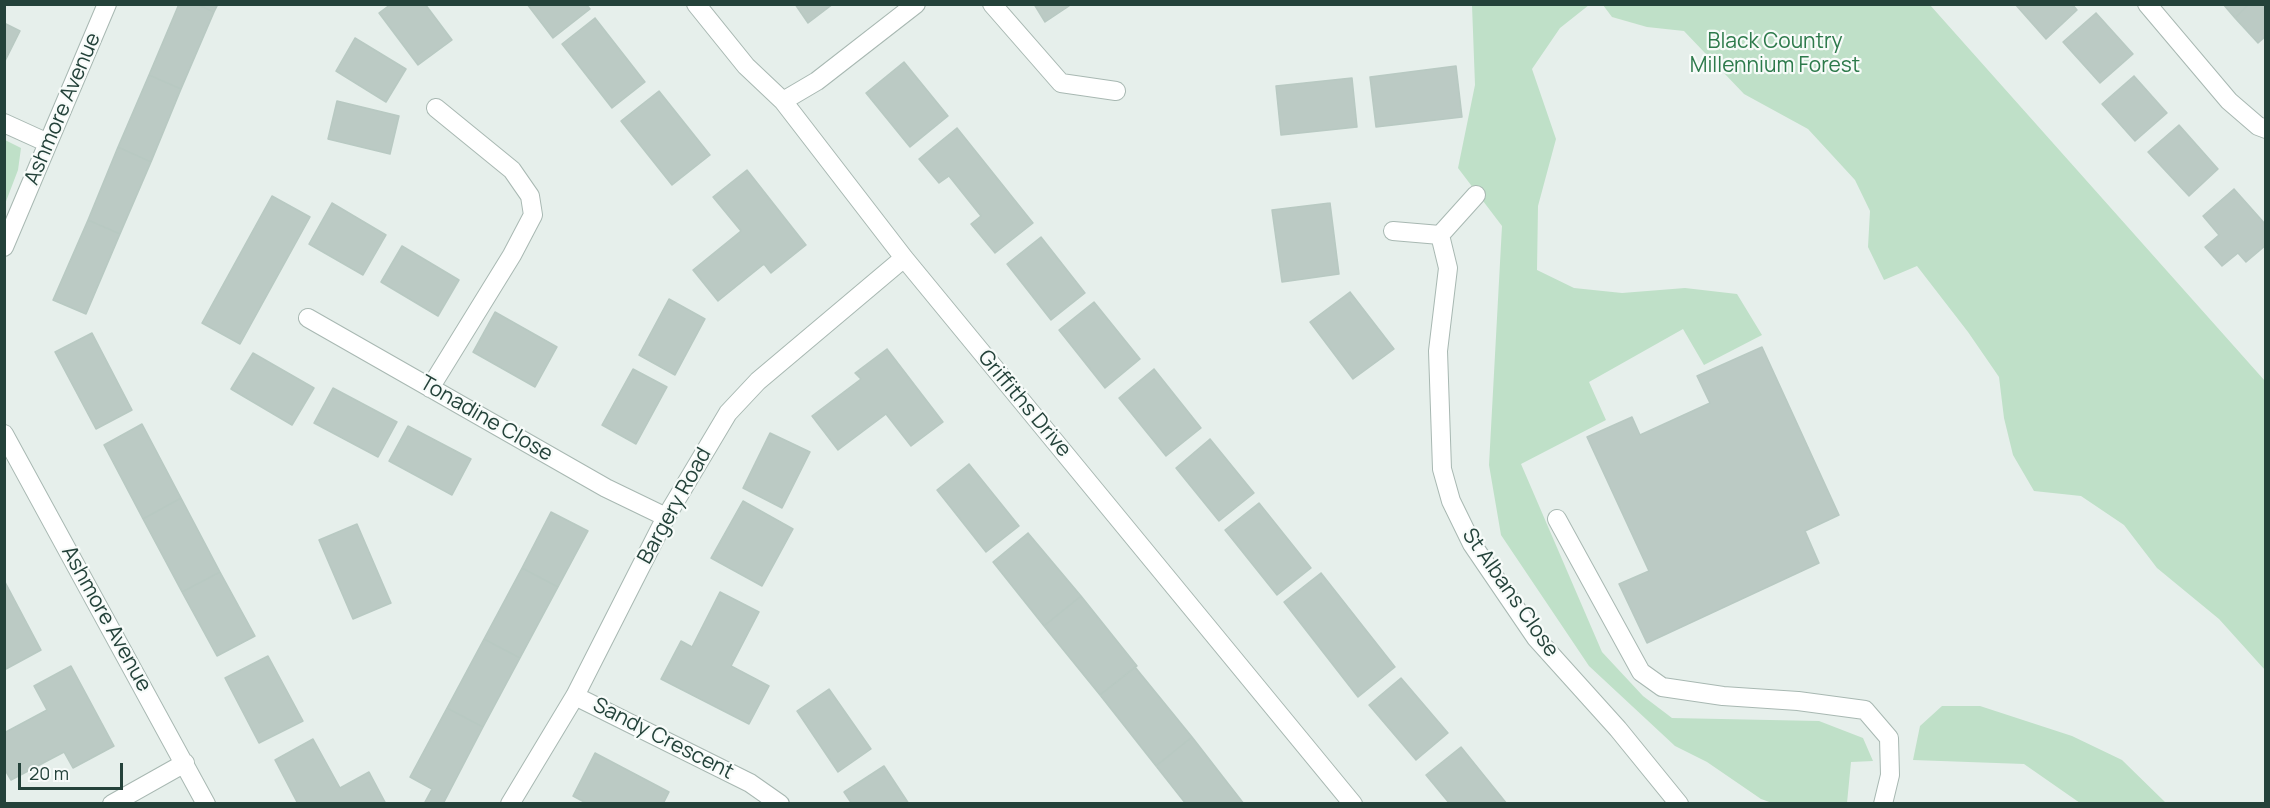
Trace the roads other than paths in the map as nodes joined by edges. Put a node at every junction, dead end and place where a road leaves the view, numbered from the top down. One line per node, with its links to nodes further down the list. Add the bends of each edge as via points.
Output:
1 (107, 4): 11 (street, Ashmore Avenue)
2 (696, 4): 7 (street, Griffiths Drive, via 746,66)
3 (916, 4): 7 (street, via 817,81)
4 (992, 4): 6 (street, via 1061,83)
5 (2147, 4): 10 (street, via 2229,101)
6 (1116, 91)
7 (783, 101): 16 (street, Griffiths Drive)
8 (436, 108): 18 (street, via 512,170 530,196 533,215)
9 (4, 123): 11 (street)
10 (2265, 129)
11 (48, 143): 15 (street, Ashmore Avenue)
12 (1476, 195): 14 (street)
13 (1393, 231): 14 (street)
14 (1440, 235): 29 (street, St Albans Close, via 1448,268 1438,351 1442,469 1451,501 1472,544 1536,638)
15 (4, 247)
16 (904, 258): 20 (street, Bargery Road, via 758,381 728,413); 28 (street, Griffiths Drive)
17 (308, 318): 18 (street, Tonadine Close)
18 (430, 388): 20 (street, Tonadine Close, via 606,488)
19 (4, 434): 23 (street, Ashmore Avenue)
20 (666, 517): 22 (street, Bargery Road)
21 (1557, 519): 30 (street, via 1641,672 1662,687 1865,710 1889,738 1890,775)
22 (575, 696): 26 (street, Bargery Road); 27 (street, Sandy Crescent, via 750,783)
23 (185, 763): 24 (street); 25 (street, Ashmore Avenue)
24 (112, 804)
25 (206, 804)
26 (510, 804)
27 (780, 804)
28 (1353, 804)
29 (1679, 804)
30 (1883, 804)

